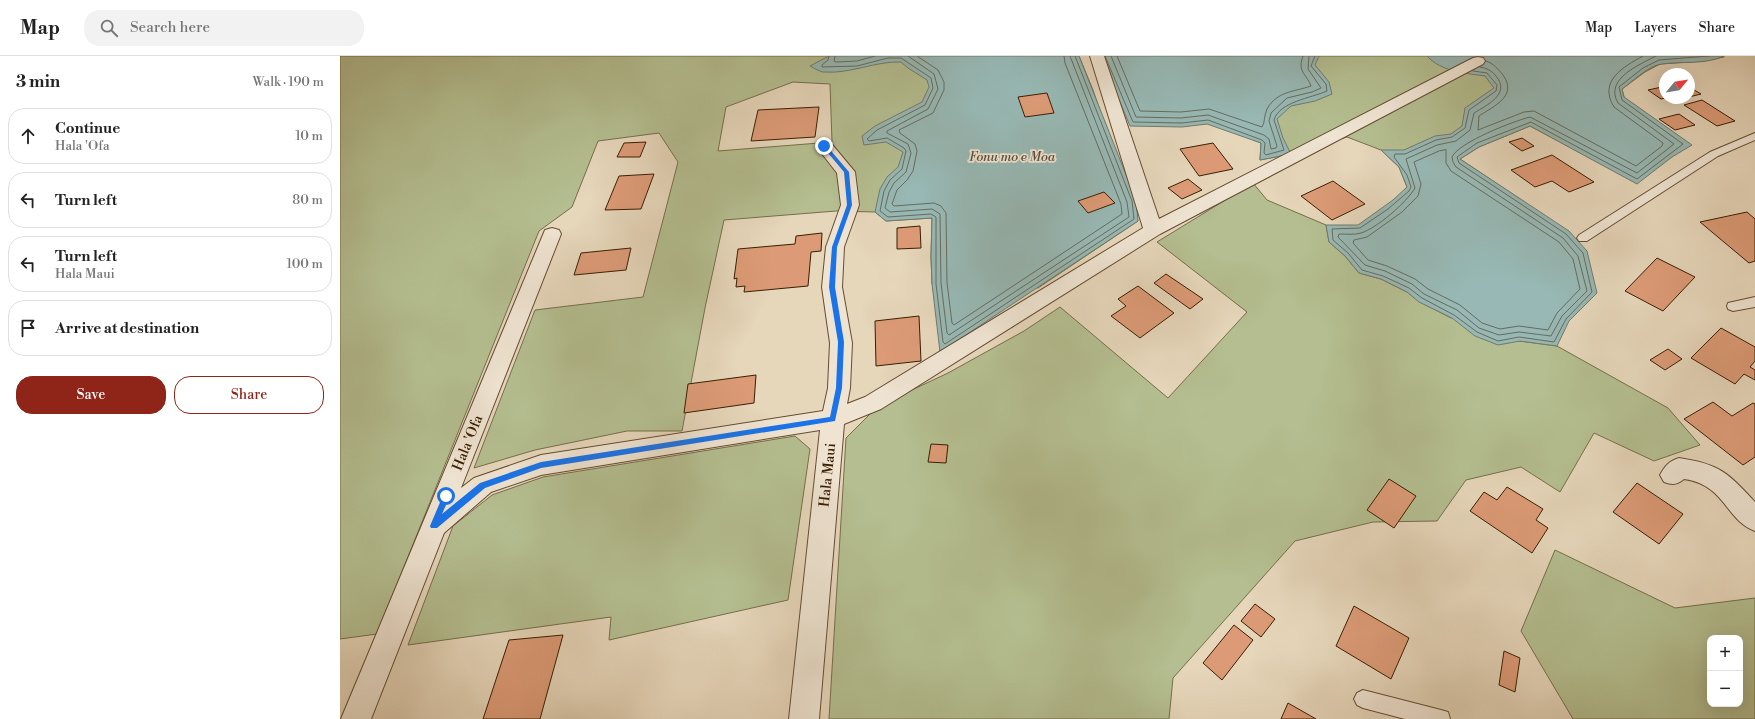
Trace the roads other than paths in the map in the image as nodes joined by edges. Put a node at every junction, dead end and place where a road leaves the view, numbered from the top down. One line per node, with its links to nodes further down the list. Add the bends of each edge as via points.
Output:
1 (1097, 56): 5 (street)
2 (1478, 62): 5 (street)
3 (1755, 136): 7 (lane, via 1714,154)
4 (824, 146): 10 (street, Hala Maui, via 846,172 850,205 835,247 832,287 841,342 839,388)
5 (1153, 230): 10 (street, via 873,403)
6 (552, 234): 13 (street, Hala 'Ofa)
7 (1583, 238)
8 (1755, 302): 9 (lane)
9 (1733, 306)
10 (833, 419): 13 (street, via 541,465 483,485); 16 (street, Hala Maui)
11 (1672, 475): 12 (street, via 1679,468 1700,471 1722,483)
12 (1755, 520)
13 (434, 526): 15 (street, Hala 'Ofa)
14 (1363, 699): 17 (lane)
15 (356, 719)
16 (804, 719)
17 (1441, 719)

